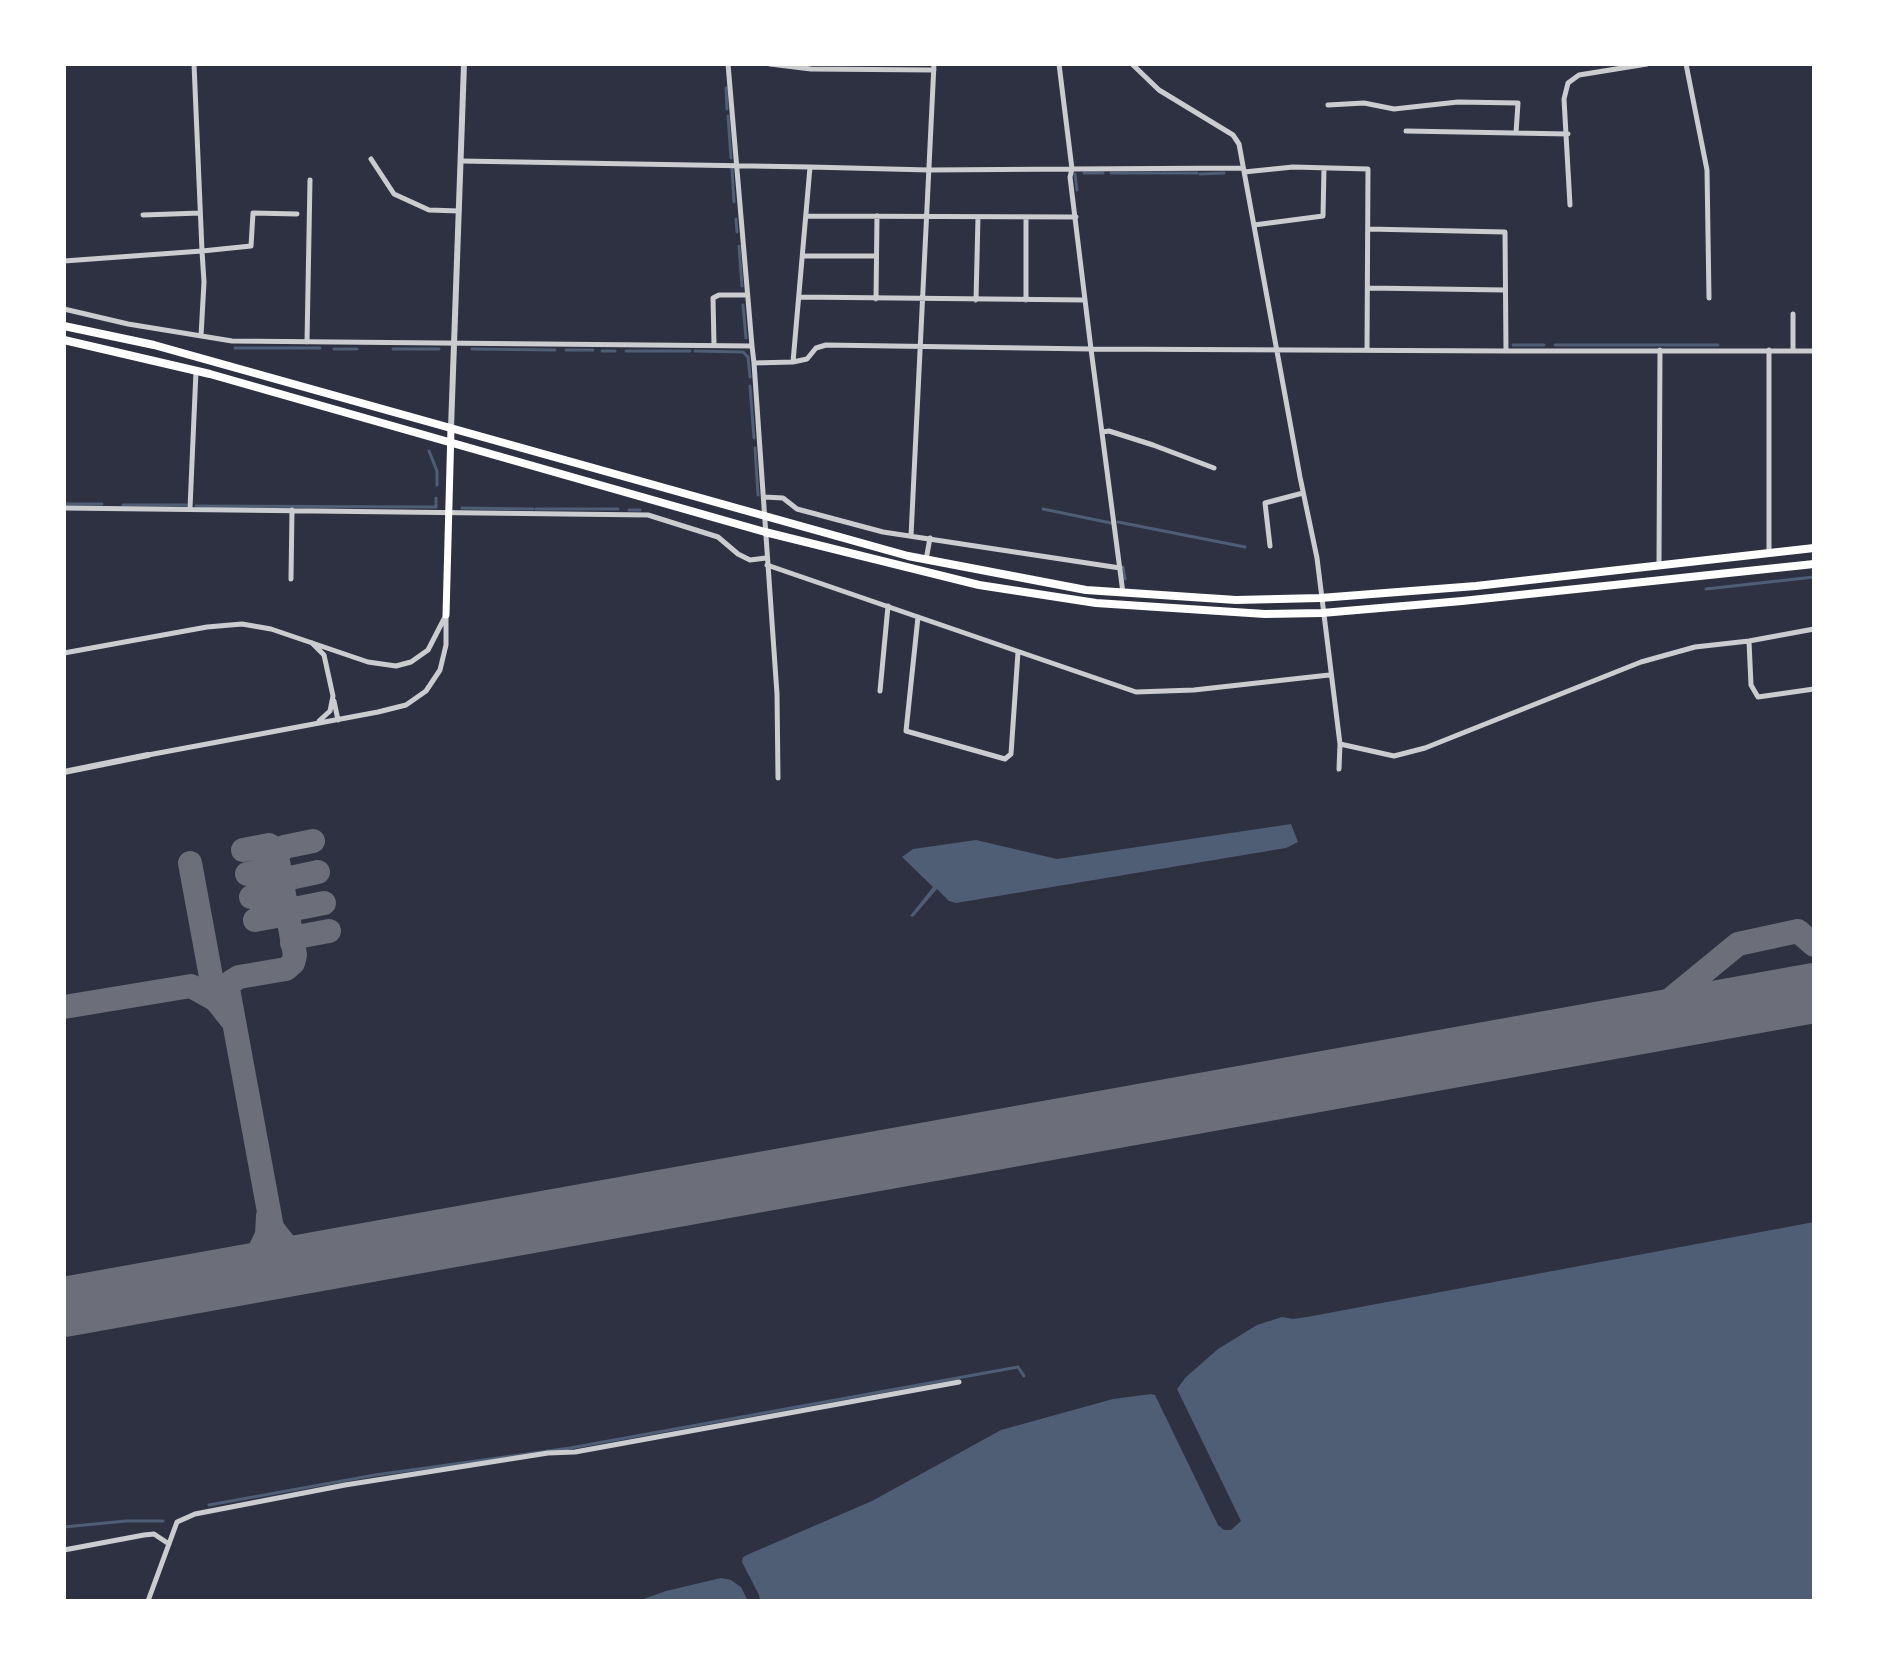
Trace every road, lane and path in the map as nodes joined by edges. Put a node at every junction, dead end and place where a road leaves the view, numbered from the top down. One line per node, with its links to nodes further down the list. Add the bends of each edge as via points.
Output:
1 (194, 64): 25 (street)
2 (464, 64): 15 (street)
3 (728, 64): 16 (street)
4 (770, 64): 9 (street, via 811,69)
5 (1059, 64): 19 (street)
6 (1132, 64): 21 (street, via 1159,90 1233,135)
7 (1647, 64): 13 (street, via 1572,79 1565,91)
8 (1686, 64): 44 (street, via 1707,170)
9 (934, 67): 20 (street)
10 (1328, 105): 12 (street, via 1364,103 1394,109 1518,103)
11 (1406, 131): 12 (street)
12 (1516, 133): 13 (street)
13 (1568, 134): 23 (street)
14 (371, 159): 24 (street, via 394,194 429,210)
15 (461, 161): 16 (street); 24 (street)
16 (735, 164): 17 (street); 42 (street)
17 (810, 167): 20 (street); 28 (street)
18 (1324, 168): 21 (street); 34 (street, via 1323,216); 35 (street, via 1368,169)
19 (1072, 169): 20 (street); 21 (street); 33 (street)
20 (929, 170): 30 (street)
21 (1244, 170): 34 (street)
22 (310, 180): 55 (street)
23 (1570, 205)
24 (459, 211): 56 (street)
25 (200, 213): 27 (street); 36 (street)
26 (297, 214): 36 (street, via 253,213 251,246)
27 (143, 215)
28 (806, 216): 29 (street); 37 (street)
29 (877, 216): 30 (street); 38 (street)
30 (927, 216): 31 (street); 46 (street)
31 (978, 217): 32 (street); 47 (street)
32 (1026, 217): 33 (street); 48 (street)
33 (1076, 217): 49 (street)
34 (1254, 225): 61 (street)
35 (1368, 229): 40 (street); 41 (street, via 1505,232)
36 (202, 251): 39 (street); 53 (street)
37 (803, 256): 38 (street); 43 (street)
38 (876, 256): 45 (street)
39 (64, 261)
40 (1368, 288): 41 (street); 62 (street)
41 (1505, 290): 65 (street)
42 (747, 295): 57 (street, via 713,298); 58 (street)
43 (799, 297): 45 (street); 68 (street)
44 (1709, 298)
45 (876, 299): 46 (street)
46 (922, 300): 47 (street); 59 (street)
47 (976, 300): 48 (street)
48 (1026, 300): 49 (street)
49 (1085, 300): 60 (street)
50 (64, 309): 53 (street)
51 (1793, 314): 66 (street)
52 (64, 326): 71 (highway, via 154,345)
53 (201, 336): 55 (street)
54 (64, 340): 70 (highway)
55 (307, 342): 56 (street)
56 (454, 344): 57 (street); 71 (street)
57 (714, 345): 58 (street)
58 (752, 346): 69 (street)
59 (920, 346): 60 (street); 68 (street, via 826,345); 83 (street)
60 (1091, 349): 61 (street); 72 (street)
61 (1277, 350): 62 (street); 75 (street)
62 (1367, 350): 65 (street)
63 (1660, 350): 64 (street); 65 (street); 91 (street)
64 (1769, 350): 66 (street); 87 (street)
65 (1506, 351)
66 (1793, 351): 67 (street)
67 (1814, 351)
68 (793, 362): 69 (street)
69 (754, 363): 76 (street)
70 (196, 371): 73 (highway); 78 (street)
71 (451, 428): 73 (main road); 81 (highway)
72 (1102, 432): 74 (street); 92 (street)
73 (451, 443): 80 (main road); 82 (highway)
74 (1214, 468)
75 (1303, 493): 85 (street, via 1265,503); 95 (street)
76 (764, 497): 81 (street); 83 (street)
77 (64, 508): 78 (street)
78 (190, 508): 79 (street)
79 (292, 510): 80 (street); 93 (street)
80 (448, 511): 89 (street, via 648,515 718,537 738,554); 98 (main road)
81 (765, 516): 82 (street); 88 (highway)
82 (765, 532): 89 (street); 97 (highway, via 979,585 1084,602)
83 (911, 536): 84 (street)
84 (930, 538): 88 (street); 92 (street)
85 (1270, 546)
86 (1814, 548): 87 (highway)
87 (1769, 553): 91 (highway)
88 (926, 560): 94 (highway)
89 (767, 562): 96 (street); 115 (street)
90 (1814, 564): 97 (highway)
91 (1659, 565): 95 (highway)
92 (1120, 568): 94 (street)
93 (291, 579)
94 (1123, 594): 95 (highway)
95 (1320, 598): 97 (street)
96 (888, 606): 99 (street); 107 (street)
97 (1322, 613): 105 (street)
98 (446, 615): 102 (street, via 428,650 401,665 377,664); 109 (street, via 444,660 426,691 401,707)
99 (918, 617): 103 (street); 103 (street, via 906,731 1005,759 1011,754)
100 (1814, 629): 101 (street)
101 (1749, 641): 106 (street, via 1751,685 1758,697); 111 (street, via 1695,647 1641,662 1394,756)
102 (311, 642): 104 (street, via 255,624 238,624); 108 (street, via 324,655)
103 (1018, 652): 105 (street, via 1136,692)
104 (64, 653)
105 (1329, 675): 111 (street)
106 (1814, 689)
107 (880, 691)
108 (333, 696): 109 (street); 110 (street, via 328,714)
109 (338, 720): 110 (street)
110 (312, 725): 112 (street)
111 (1340, 744): 113 (street)
112 (148, 755): 114 (street)
113 (1339, 769)
114 (64, 772)
115 (778, 778)
116 (959, 1382): 117 (street, via 575,1452 234,1505 177,1522)
117 (169, 1544): 118 (street, via 154,1534); 119 (street)
118 (64, 1550)
119 (148, 1601)

